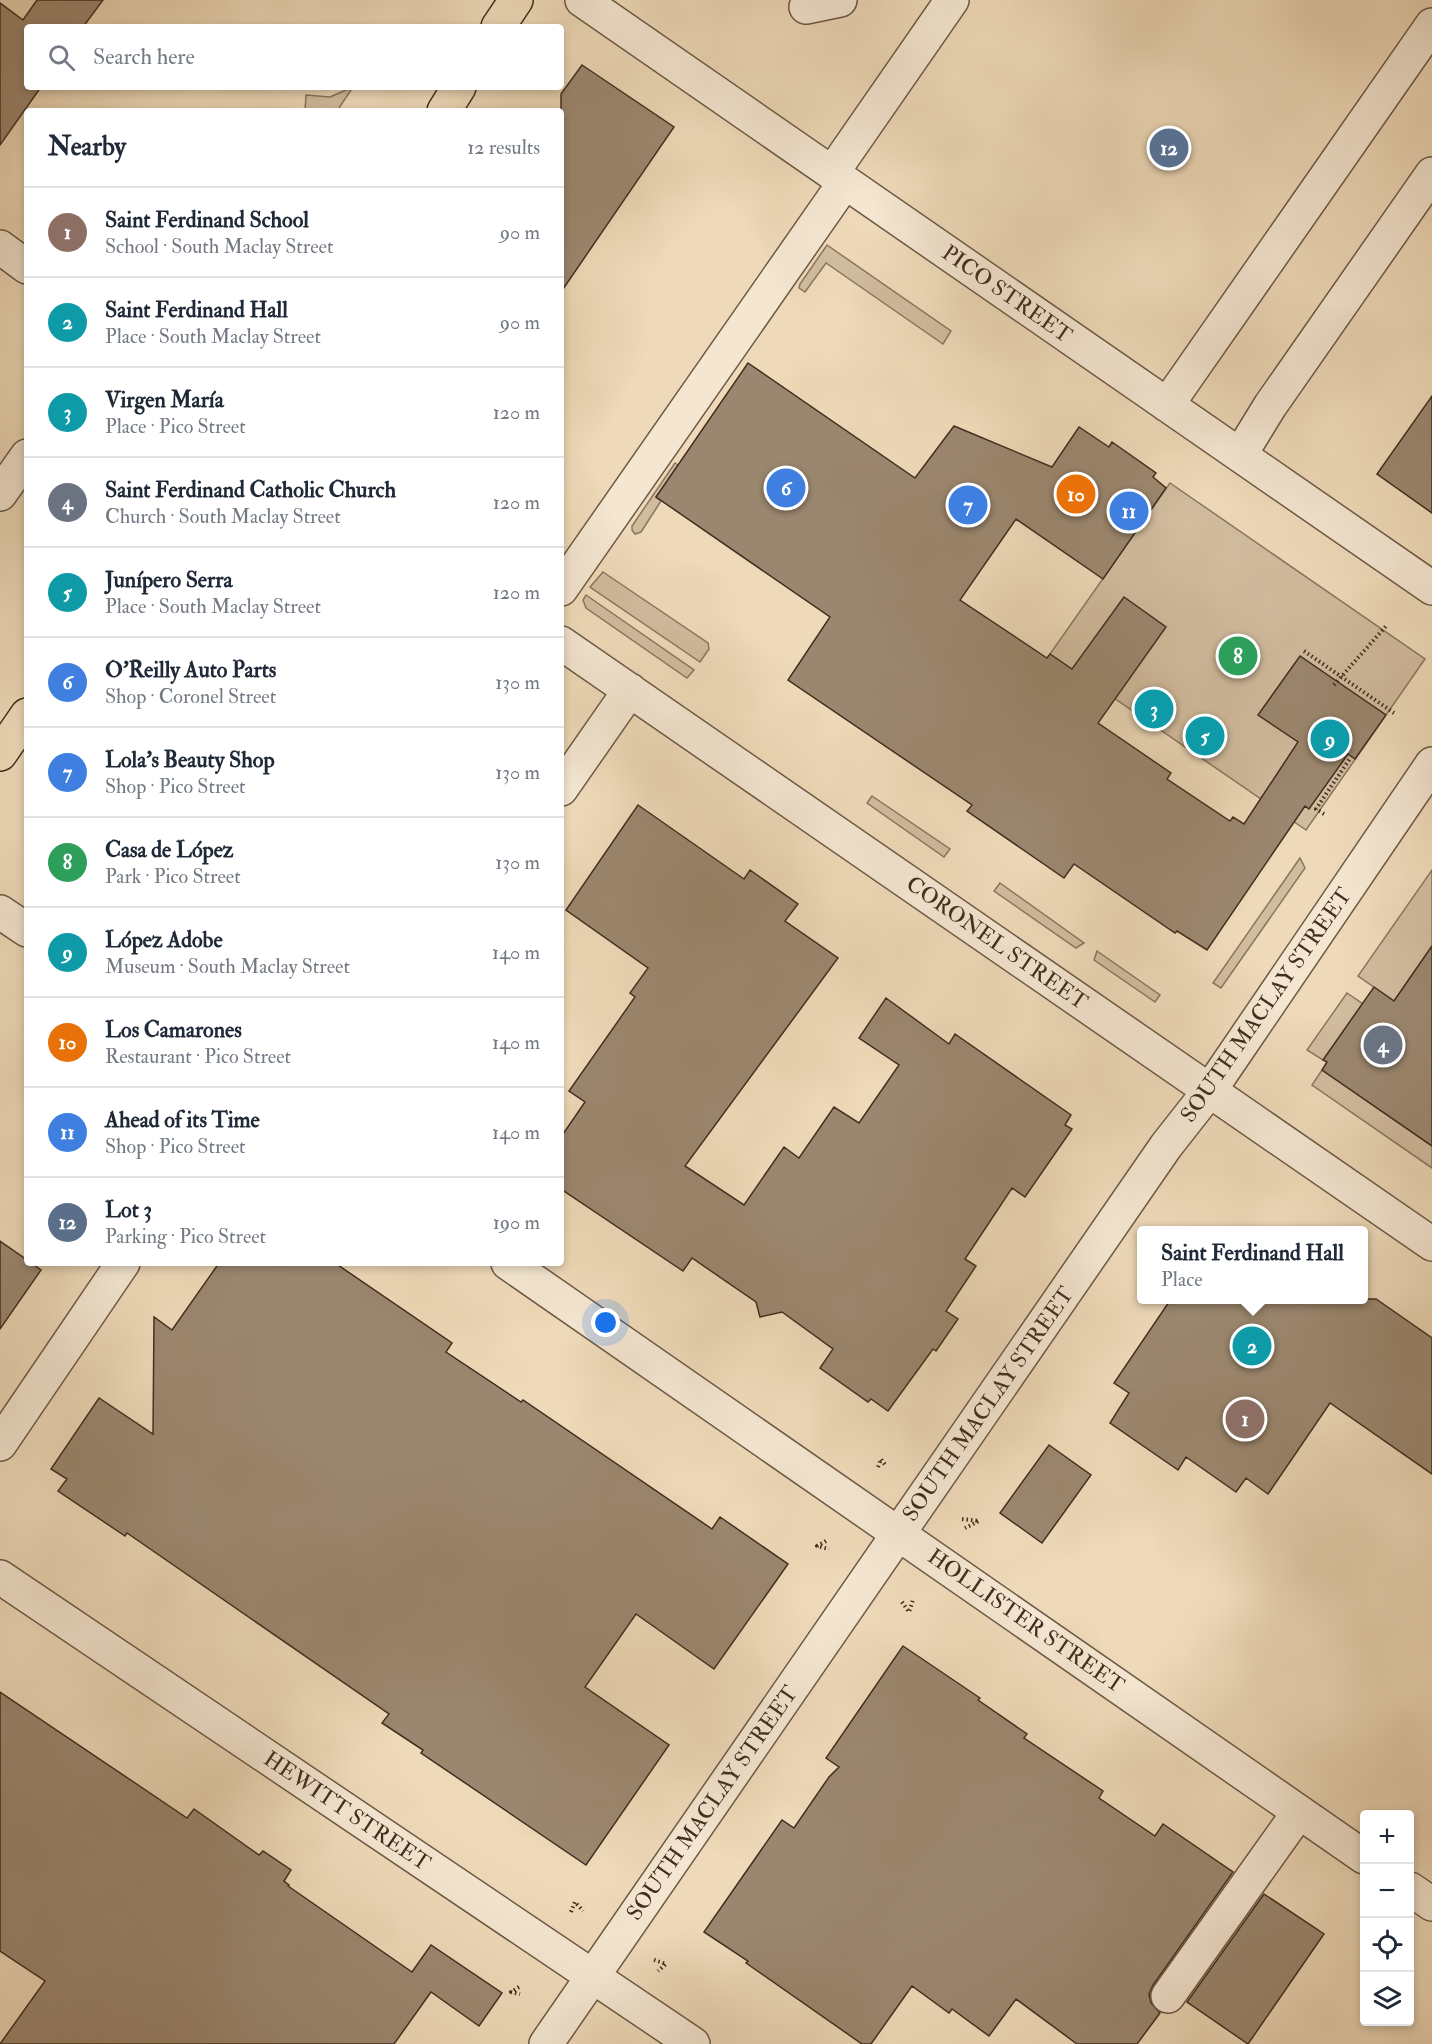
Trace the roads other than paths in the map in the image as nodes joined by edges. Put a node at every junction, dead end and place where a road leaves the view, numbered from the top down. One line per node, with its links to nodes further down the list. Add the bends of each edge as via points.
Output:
1 (516, 0): 6 (main road)
2 (582, 0): 11 (street, PICO STREET)
3 (840, 0): 5 (street)
4 (952, 0): 11 (street)
5 (806, 7)
6 (500, 24)
7 (1432, 25): 14 (street)
8 (457, 90): 9 (main road)
9 (446, 108)
10 (1432, 174): 15 (street)
11 (838, 178): 14 (street, PICO STREET); 18 (street)
12 (0, 247): 13 (street)
13 (24, 265)
14 (1167, 405): 15 (street, PICO STREET)
15 (1240, 455): 19 (street, PICO STREET)
16 (24, 460): 17 (street)
17 (0, 494)
18 (564, 585)
19 (1432, 588)
20 (564, 645): 21 (street, CORONEL STREET)
21 (630, 690): 25 (street); 28 (street, CORONEL STREET)
22 (24, 719): 23 (main road)
23 (0, 754)
24 (1432, 764): 28 (street, SOUTH MACLAY STREET)
25 (564, 785)
26 (0, 912): 27 (street)
27 (24, 928)
28 (1210, 1090): 29 (street, CORONEL STREET); 33 (street, SOUTH MACLAY STREET, via 1166,1146)
29 (1432, 1244)
30 (121, 1266): 32 (street)
31 (512, 1266): 33 (street, HOLLISTER STREET)
32 (0, 1444)
33 (899, 1533): 35 (street, HOLLISTER STREET); 39 (street, SOUTH MACLAY STREET)
34 (0, 1577): 39 (street, HEWITT STREET)
35 (1299, 1812): 36 (street, HOLLISTER STREET); 40 (street)
36 (1360, 1854)
37 (1414, 1892): 38 (street)
38 (1432, 1905)
39 (592, 1976): 41 (street, SOUTH MACLAY STREET); 42 (street, HEWITT STREET)
40 (1168, 1996)
41 (546, 2044)
42 (693, 2044)

